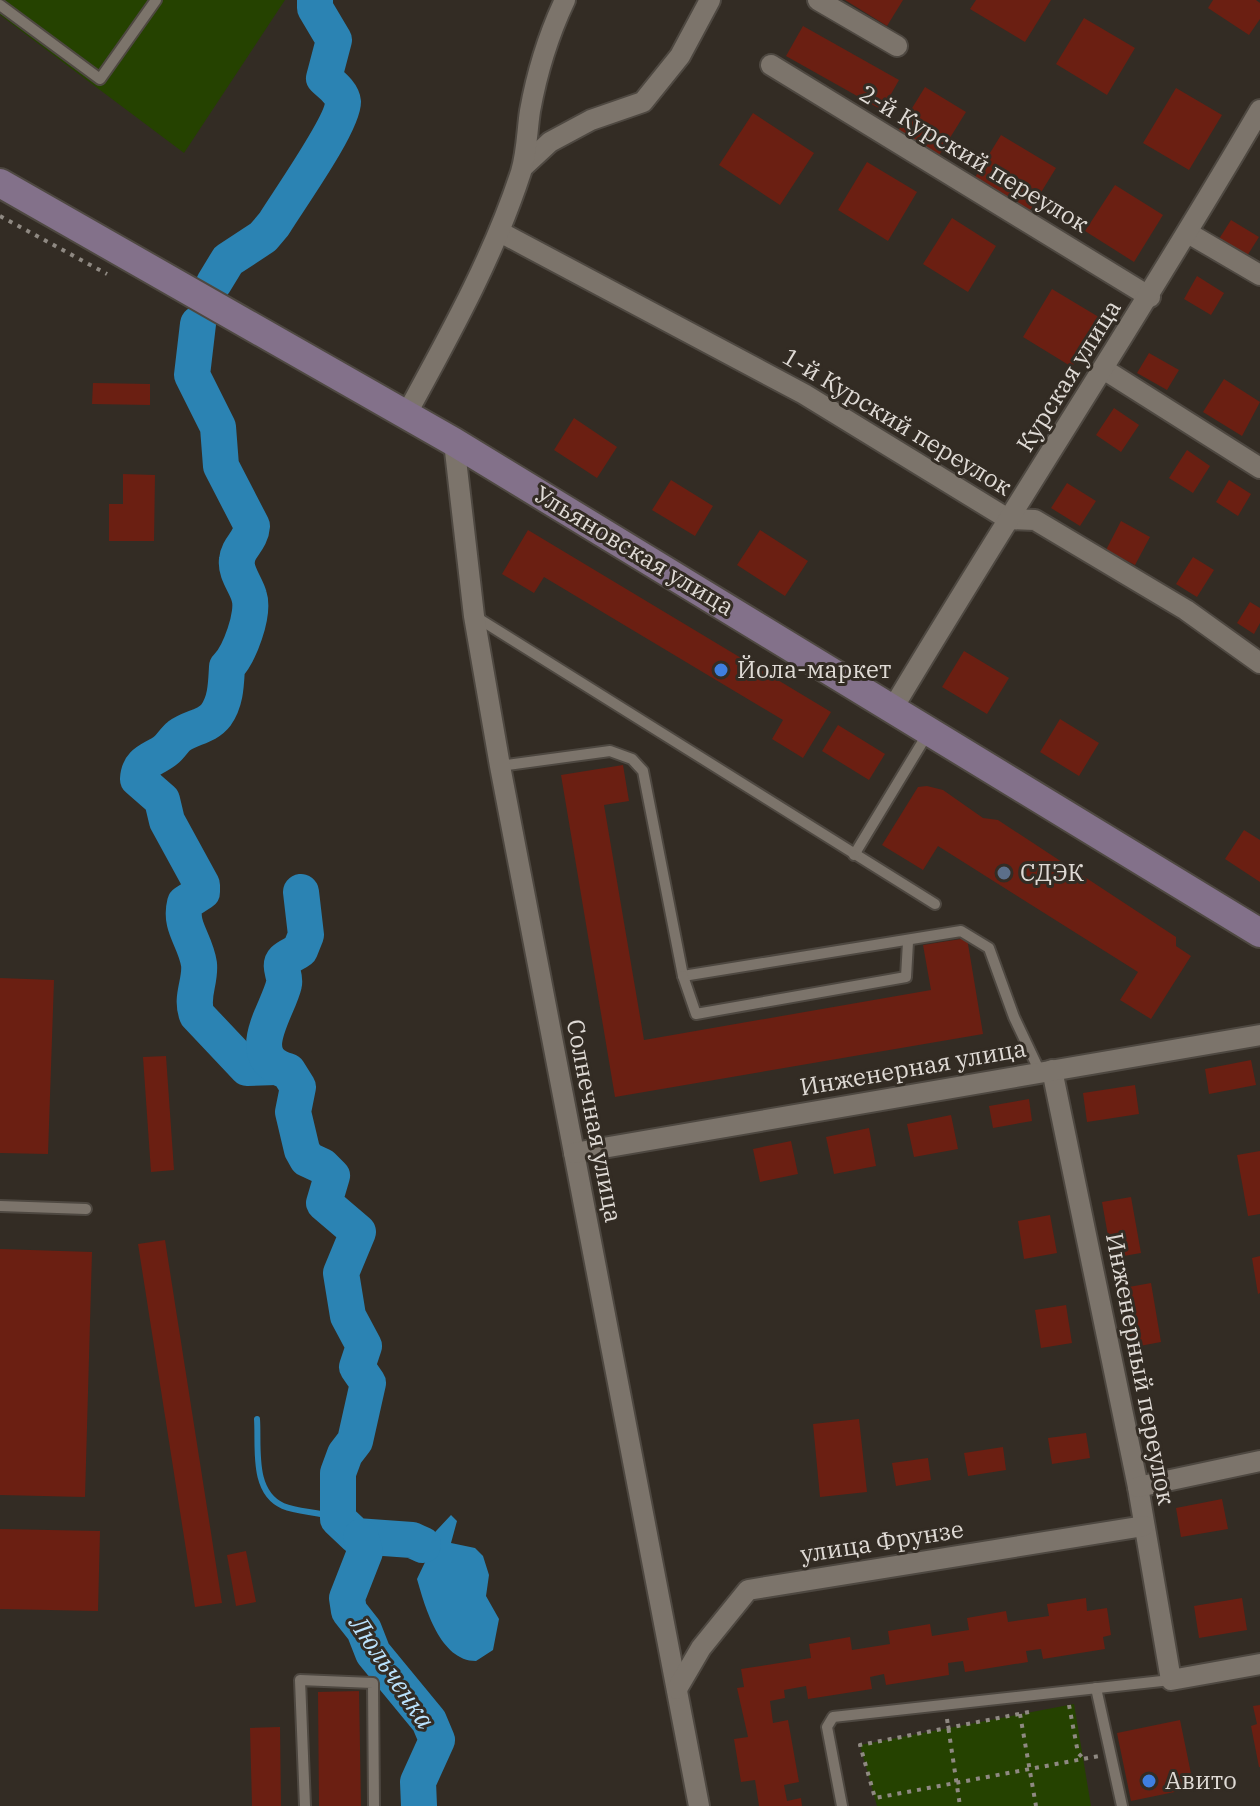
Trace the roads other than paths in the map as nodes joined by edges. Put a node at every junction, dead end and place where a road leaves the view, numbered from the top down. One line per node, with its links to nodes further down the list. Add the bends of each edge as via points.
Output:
1 (156, 0): 5 (lane, via 100,79)
2 (565, 0): 9 (street, via 547,37)
3 (710, 0): 9 (street, via 680,56 643,102 591,120 550,142)
4 (818, 0): 6 (street)
5 (0, 5)
6 (897, 46)
7 (771, 65): 14 (street, 2-й Курский переулок)
8 (1260, 110): 12 (street, Курская улица)
9 (523, 167): 11 (street)
10 (0, 183): 16 (main road, Ульяновская улица)
11 (500, 232): 16 (street); 19 (street, 1-й Курский переулок, via 804,394)
12 (1188, 233): 13 (street); 14 (street, Курская улица)
13 (1260, 275)
14 (1150, 297): 15 (street, Курская улица)
15 (1105, 370): 18 (street); 19 (street, Курская улица)
16 (406, 415): 17 (main road, Ульяновская улица)
17 (454, 442): 20 (street, Солнечная улица); 22 (main road, Ульяновская улица)
18 (1260, 468)
19 (1008, 519): 21 (street, 1-й Курский переулок, via 1035,520 1186,610); 22 (street, Курская улица)
20 (474, 616): 24 (street, Солнечная улица); 25 (lane)
21 (1260, 663)
22 (893, 708): 23 (main road, Ульяновская улица)
23 (930, 730): 25 (lane); 27 (main road, Ульяновская улица)
24 (500, 766): 29 (lane, via 610,751 632,759 643,771); 32 (street, Солнечная улица)
25 (854, 855): 26 (lane)
26 (935, 904)
27 (1260, 933)
28 (908, 942): 29 (lane); 29 (lane, via 906,977 696,1014); 31 (lane, via 961,931 989,948 1014,1017)
29 (683, 976)
30 (1260, 1035): 31 (street, Инженерная улица)
31 (1046, 1071): 32 (street, Инженерная улица); 36 (street, Инженерный переулок)
32 (574, 1153): 41 (street, Солнечная улица)
33 (0, 1206): 34 (lane)
34 (86, 1209)
35 (1260, 1461): 36 (street)
36 (1138, 1487): 37 (street, Инженерный переулок)
37 (1144, 1526): 39 (street, Инженерный переулок); 41 (street, улица Фрунзе, via 748,1590 701,1648)
38 (1260, 1664): 39 (street)
39 (1171, 1680): 40 (lane)
40 (1096, 1688): 45 (lane, via 833,1717 827,1727); 46 (lane)
41 (677, 1689): 44 (street, Солнечная улица)
42 (305, 1806): 43 (lane, via 300,1680 373,1683)
43 (374, 1806)
44 (699, 1806)
45 (842, 1806)
46 (1122, 1806)

